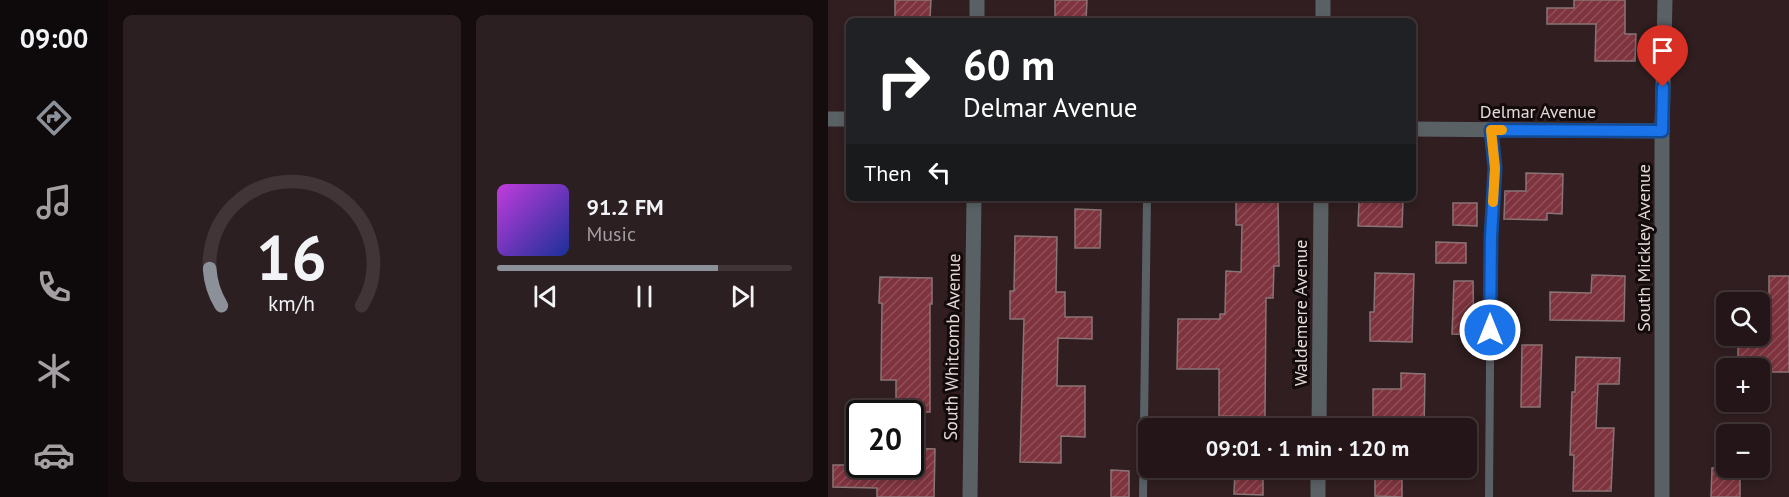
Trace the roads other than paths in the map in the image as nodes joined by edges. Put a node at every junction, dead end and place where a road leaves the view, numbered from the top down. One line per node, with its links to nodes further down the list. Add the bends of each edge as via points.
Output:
1 (977, 0): 4 (street)
2 (1323, 0): 5 (street)
3 (1665, 0): 10 (street, South Mickley Avenue)
4 (977, 18)
5 (1323, 18)
6 (828, 119): 7 (street)
7 (846, 120)
8 (1416, 129): 9 (street, Delmar Avenue)
9 (1491, 130): 10 (street, Delmar Avenue); 19 (lane, via 1495,168 1490,258)
10 (1662, 131): 20 (street, South Mickley Avenue)
11 (974, 201): 16 (street, South Whitcomb Avenue)
12 (1147, 201): 17 (lane)
13 (1321, 201): 14 (street, Waldemere Avenue)
14 (1319, 418)
15 (1318, 478): 18 (street)
16 (970, 497)
17 (1143, 497)
18 (1318, 497)
19 (1489, 497)
20 (1662, 497)

